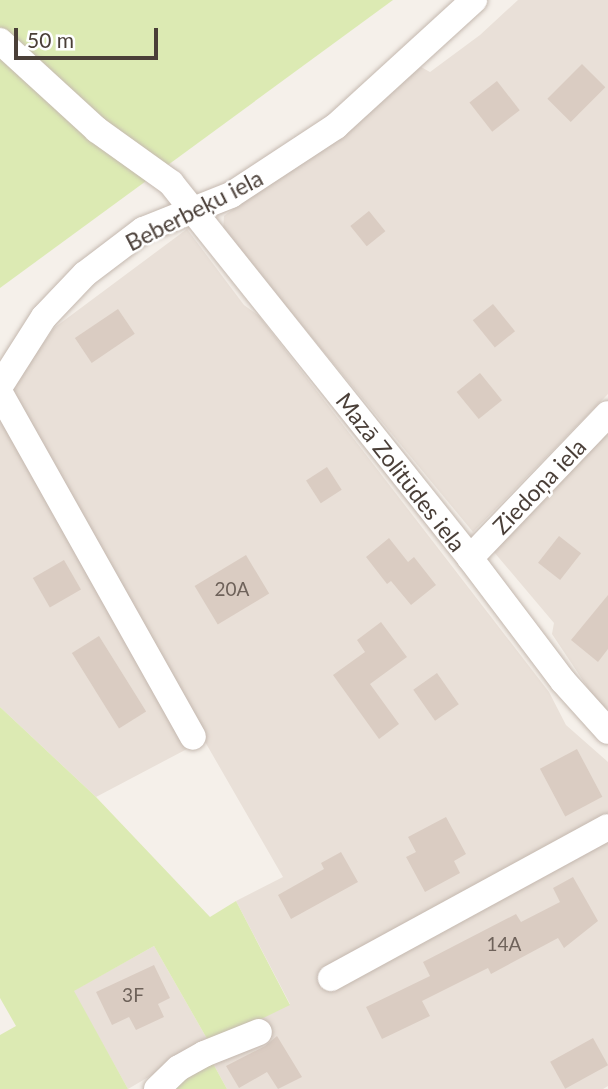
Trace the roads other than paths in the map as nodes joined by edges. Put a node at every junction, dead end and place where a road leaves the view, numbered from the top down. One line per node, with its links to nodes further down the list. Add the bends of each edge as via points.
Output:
1 (474, 0): 3 (street, Beberbeķu iela, via 336,126 257,180)
2 (0, 41): 3 (street, Mazā Zolitūdes iela, via 89,123 171,183)
3 (195, 211): 4 (street, Beberbeķu iela, via 143,230 85,274 44,317); 7 (street, Mazā Zolitūdes iela)
4 (0, 386)
5 (0, 393): 9 (street)
6 (608, 414): 7 (street, Ziedoņa iela)
7 (470, 558): 8 (street, Mazā Zolitūdes iela, via 563,681)
8 (608, 730)
9 (193, 737)
10 (608, 827): 11 (street)
11 (331, 978)
12 (259, 1032): 13 (street, via 204,1054 179,1068)
13 (157, 1089)

